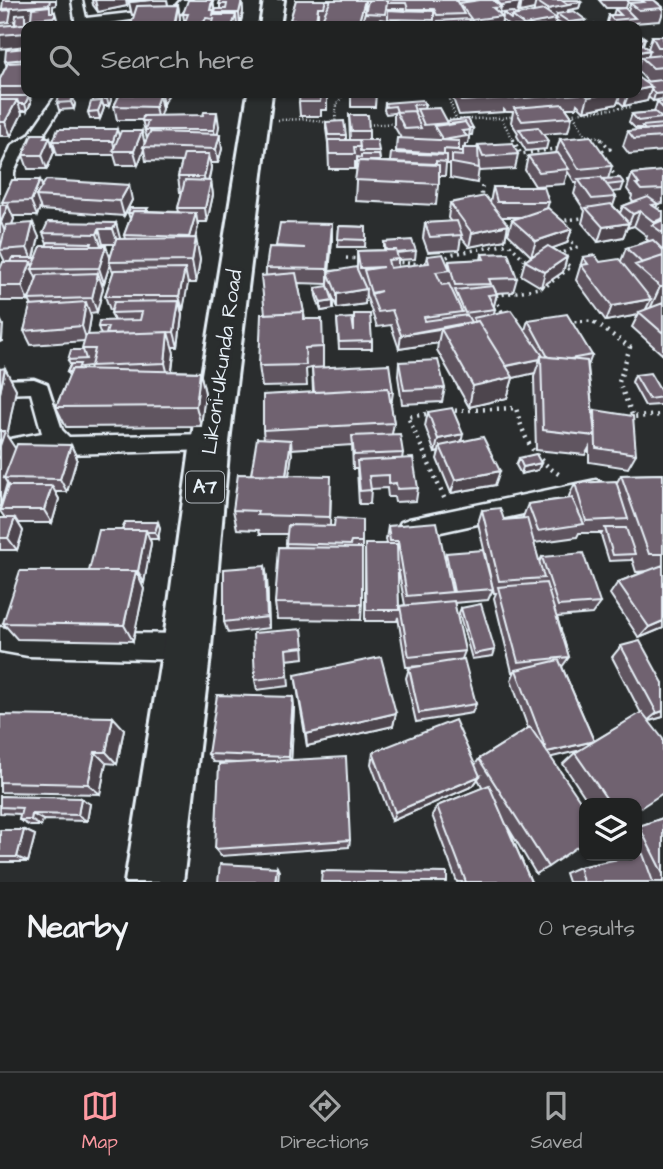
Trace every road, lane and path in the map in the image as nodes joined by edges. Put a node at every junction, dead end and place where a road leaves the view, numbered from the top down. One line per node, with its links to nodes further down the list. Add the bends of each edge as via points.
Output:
1 (77, 0): 4 (street)
2 (187, 0): 5 (street, via 177,11)
3 (274, 0): 6 (highway)
4 (83, 21)
5 (103, 21)
6 (271, 21)
7 (61, 98): 25 (street, via 34,138 19,145)
8 (341, 98): 17 (path)
9 (449, 98): 14 (path)
10 (258, 107): 17 (path); 41 (highway, Likoni-Ukunda Road / A7)
11 (631, 107): 22 (path, via 573,113 585,135 598,137 610,149)
12 (525, 116): 13 (path)
13 (501, 118): 14 (path); 21 (path, via 521,154)
14 (456, 119): 15 (path)
15 (431, 121)
16 (406, 123): 19 (path)
17 (335, 124): 18 (path)
18 (344, 125)
19 (356, 125)
20 (588, 146): 22 (path)
21 (568, 148)
22 (596, 152): 23 (path, via 621,182)
23 (642, 181)
24 (482, 186): 26 (path)
25 (0, 200)
26 (481, 205)
27 (643, 208): 28 (path)
28 (663, 209)
29 (601, 215): 36 (path, via 551,222 578,247 554,256 571,267 556,284 494,296)
30 (506, 236): 31 (path)
31 (509, 244): 32 (path, via 524,259); 35 (path, via 453,254 432,264)
32 (544, 257)
33 (346, 258): 34 (path)
34 (372, 260)
35 (384, 261)
36 (506, 319)
37 (567, 322): 39 (path, via 592,321 630,347 619,382 633,417)
38 (0, 387): 40 (street, via 40,389)
39 (663, 415)
40 (56, 439): 41 (street, via 64,446); 42 (street)
41 (210, 442): 48 (highway, Likoni-Ukunda Road / A7)
42 (0, 449)
43 (611, 488): 44 (street)
44 (584, 490): 45 (street); 45 (path, via 542,465 527,448 516,408 408,417)
45 (453, 520): 46 (street)
46 (403, 530)
47 (0, 639): 48 (street, via 28,644)
48 (187, 647): 49 (highway, Likoni-Ukunda Road / A7)
49 (154, 882)

